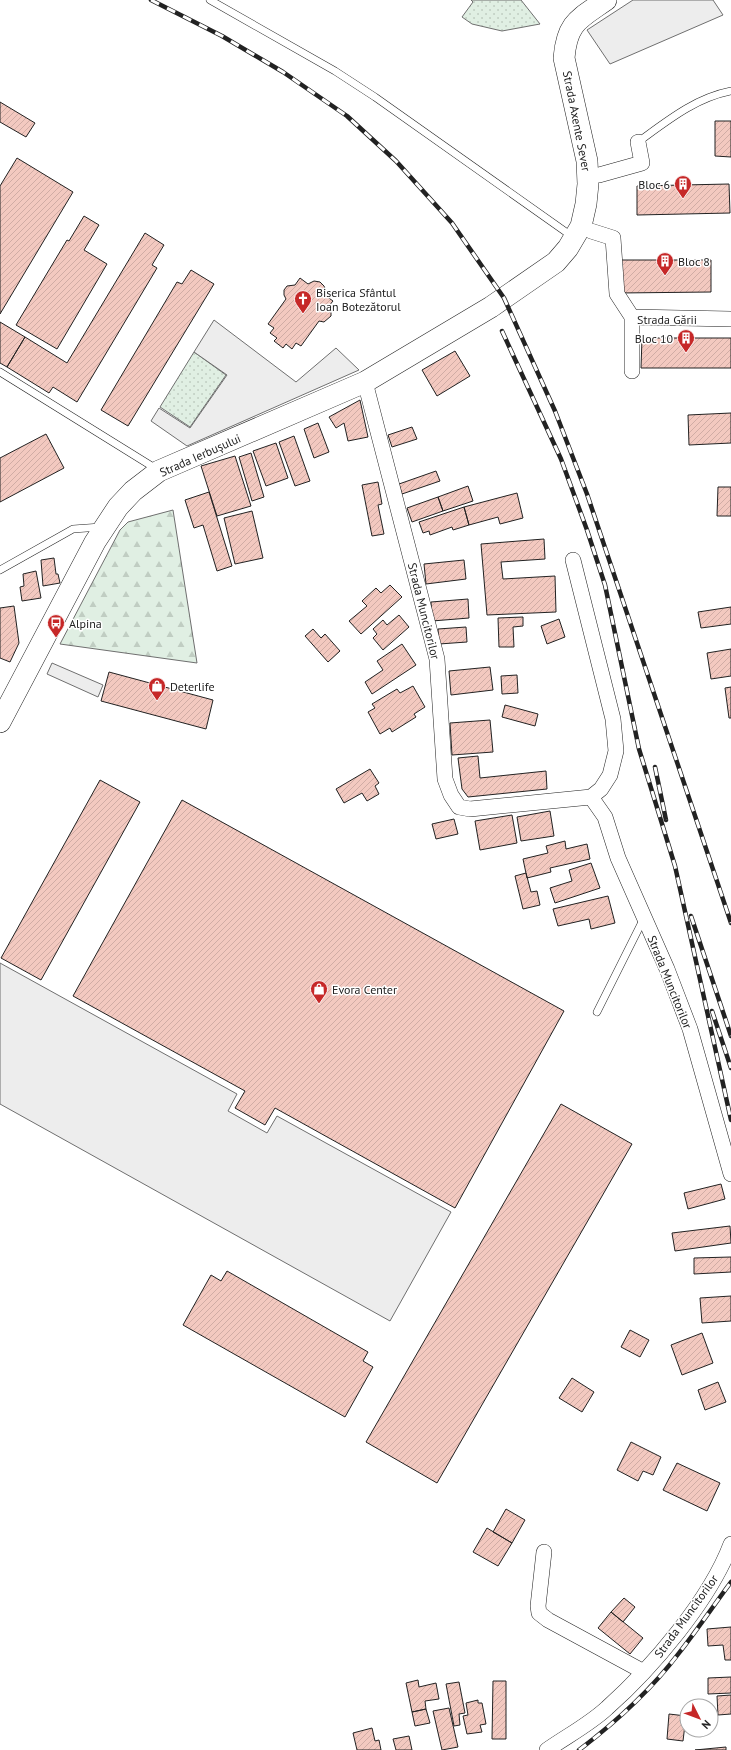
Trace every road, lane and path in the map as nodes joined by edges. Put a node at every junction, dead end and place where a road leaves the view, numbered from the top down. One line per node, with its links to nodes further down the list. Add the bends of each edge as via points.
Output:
1 (210, 0): 6 (lane, via 328,67)
2 (606, 0): 6 (main road, Strada Axente Sever, via 571,27 565,43 564,58 587,161 588,184 581,226)
3 (731, 91): 4 (lane, via 687,107)
4 (638, 142): 5 (street, via 642,163)
5 (599, 175)
6 (583, 234): 7 (main road, Strada Axente Sever, via 556,262); 8 (street, via 614,238 617,294)
7 (504, 298): 12 (main road, Strada Ierbușului)
8 (632, 317): 9 (street, Strada Gării); 10 (street, Strada Gării)
9 (731, 319)
10 (632, 371)
11 (0, 372): 13 (lane)
12 (365, 382): 13 (main road, Strada Ierbușului); 18 (street, Strada Muncitorilor, via 437,659 445,779 451,795 459,807 470,809)
13 (159, 471): 14 (main road, Strada Ierbușului, via 133,491)
14 (105, 526): 16 (lane, via 74,529); 17 (main road, Strada Ierbușului)
15 (573, 560): 18 (street, via 613,719 616,751 610,775)
16 (0, 570)
17 (0, 722)
18 (591, 797): 19 (street, Strada Muncitorilor, via 605,817 618,858)
19 (644, 918): 20 (lane); 21 (street, Strada Muncitorilor, via 690,1029)
20 (597, 1012)
21 (731, 1174)
22 (731, 1544): 24 (street, Strada Muncitorilor)
23 (544, 1552): 25 (street, via 539,1613)
24 (728, 1562): 25 (street, Strada Muncitorilor, via 676,1634)
25 (644, 1672): 26 (street, Strada Muncitorilor, via 606,1709)
26 (548, 1750)

